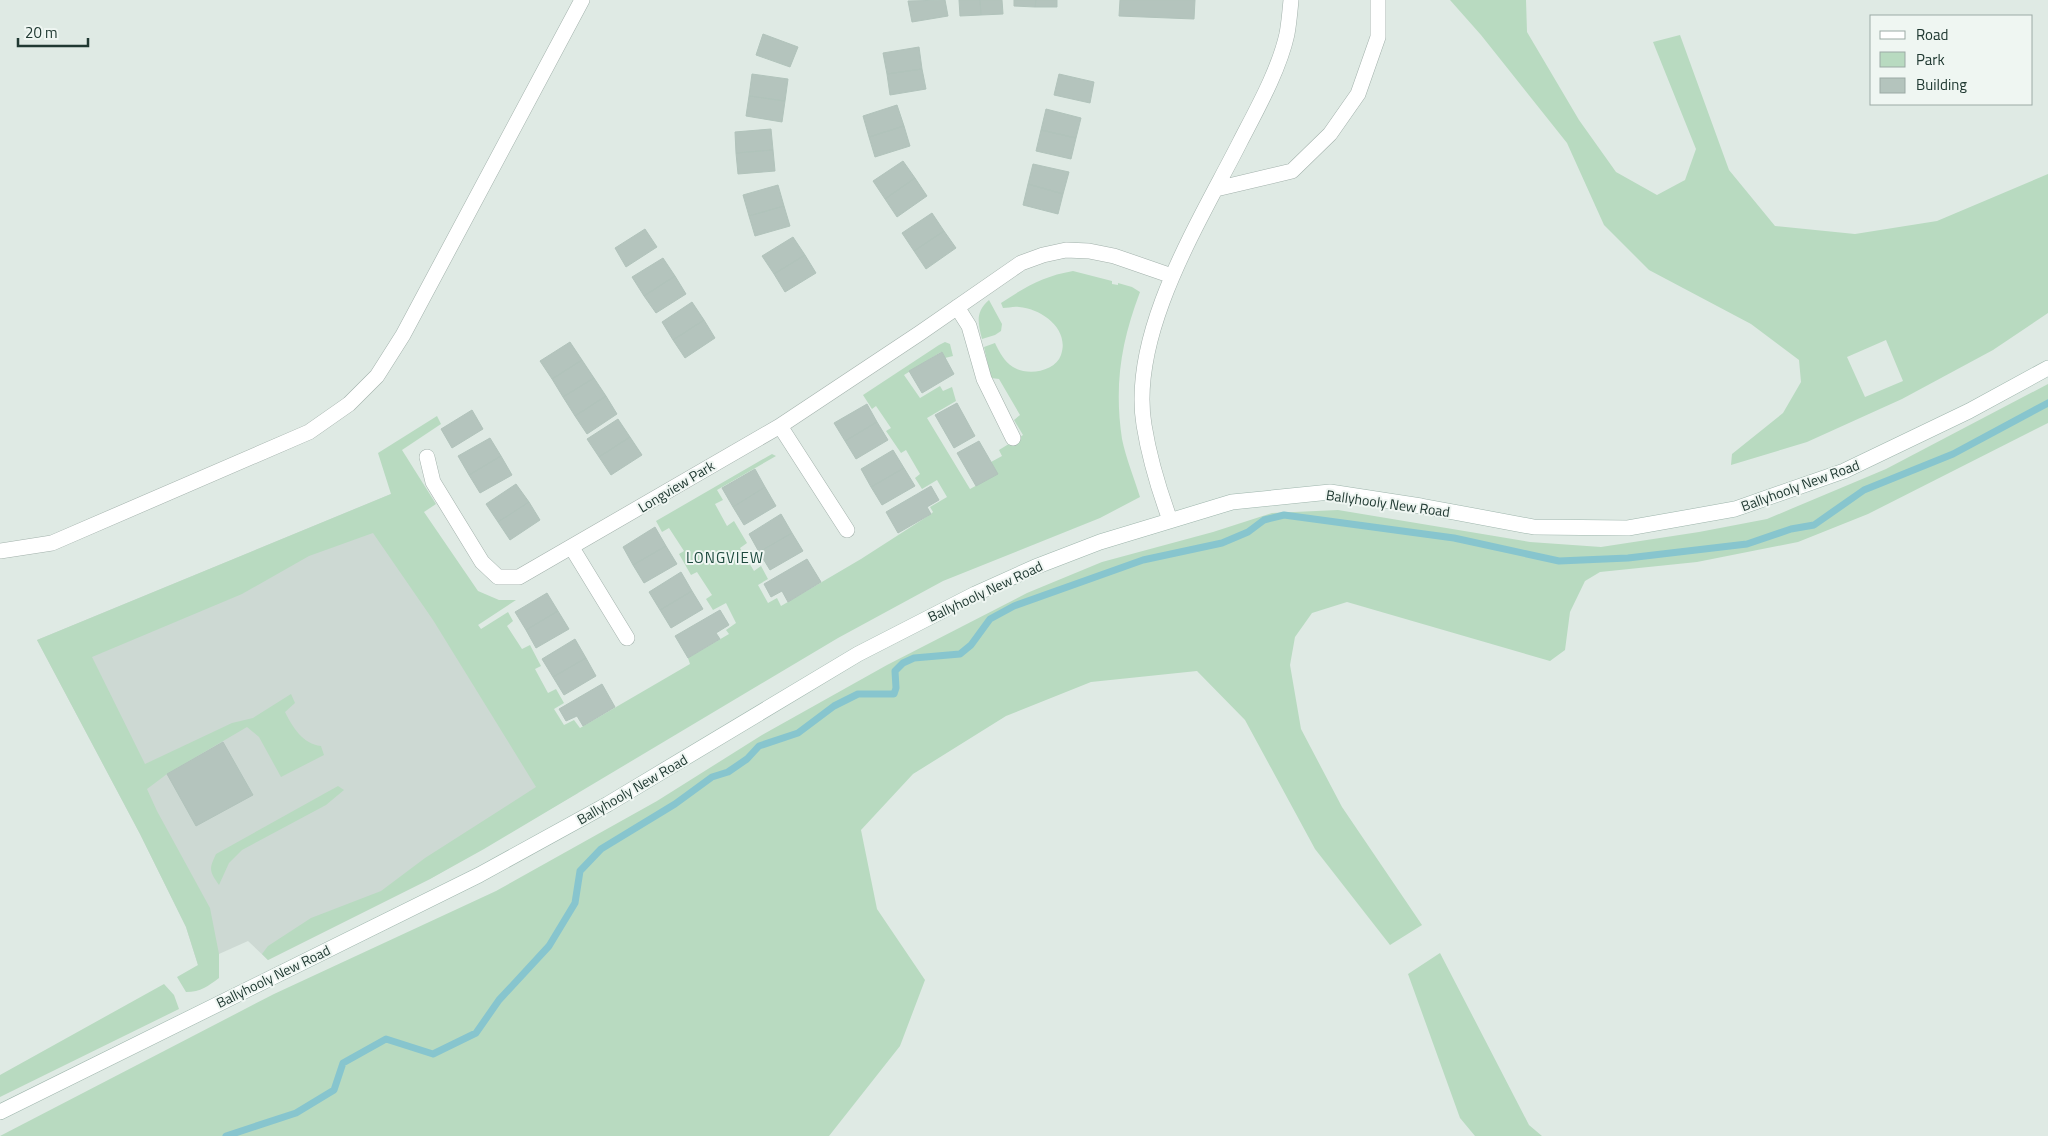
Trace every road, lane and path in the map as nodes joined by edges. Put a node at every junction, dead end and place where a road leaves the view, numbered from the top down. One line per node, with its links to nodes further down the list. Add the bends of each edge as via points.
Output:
1 (582, 0): 14 (street, via 404,334 377,376 348,404 309,432 120,515 52,543)
2 (1291, 0): 4 (street, via 1287,34 1268,88)
3 (1378, 0): 4 (street, via 1378,36 1358,94 1330,134 1292,171)
4 (1216, 189): 5 (street)
5 (1172, 276): 6 (street, Longview Park, via 1114,256 1066,250 1021,263); 11 (street, via 1151,334 1142,392 1144,424)
6 (958, 307): 8 (street, Longview Park); 9 (street, via 969,326 984,378)
7 (2048, 368): 11 (street, Ballyhooly New Road, via 1844,471 1735,509 1628,528 1534,527 1330,492 1232,502)
8 (780, 426): 12 (street); 13 (street, Longview Park)
9 (1014, 438)
10 (427, 456): 13 (street, Longview Park, via 433,482 482,562 498,577 519,577)
11 (1170, 520): 16 (street, Ballyhooly New Road, via 1090,545 975,594 858,654 608,804 479,875)
12 (847, 530)
13 (572, 548): 15 (street)
14 (0, 551)
15 (627, 638)
16 (0, 1112)

